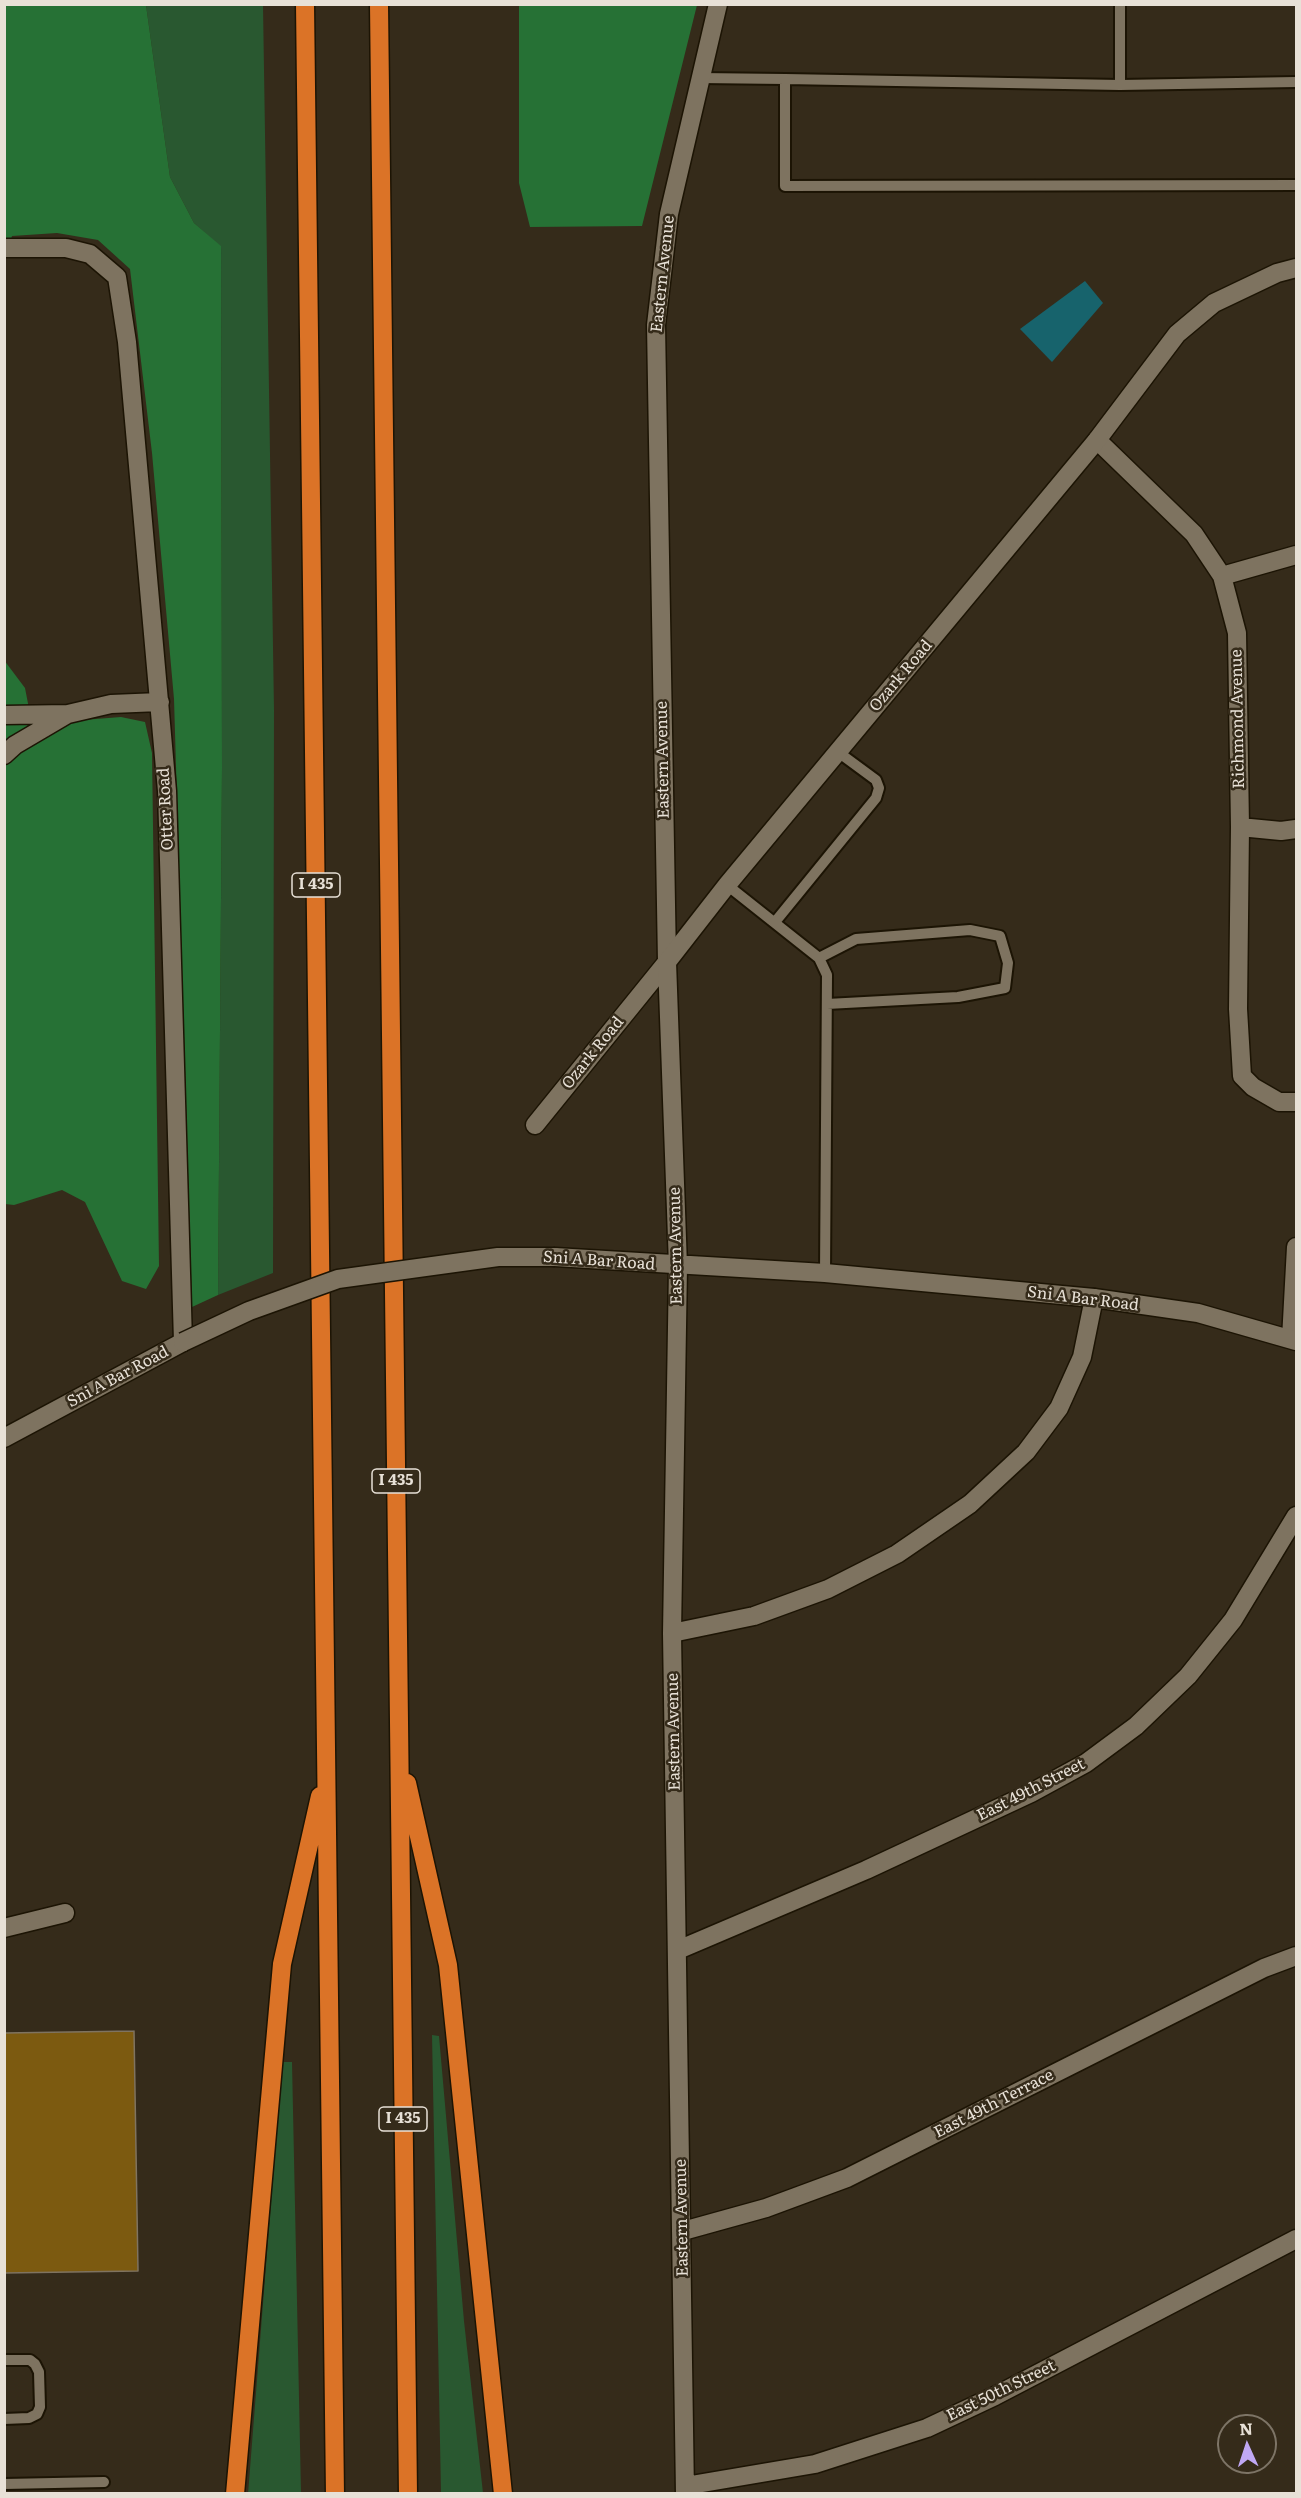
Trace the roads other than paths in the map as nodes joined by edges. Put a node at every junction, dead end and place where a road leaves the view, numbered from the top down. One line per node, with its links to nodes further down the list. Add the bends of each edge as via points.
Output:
1 (305, 4): 39 (highway, I 435)
2 (379, 4): 38 (highway, I 435)
3 (718, 4): 5 (street, Eastern Avenue)
4 (1120, 4): 8 (lane)
5 (699, 78): 6 (lane); 25 (street, Eastern Avenue, via 669,214 656,325)
6 (785, 79): 8 (lane); 9 (lane, via 785,186)
7 (1296, 82): 8 (lane)
8 (1120, 85)
9 (1296, 185)
10 (4, 248): 15 (street, Otter Road, via 90,254 117,277 127,342)
11 (1296, 268): 12 (street, Ozark Road, via 1225,297 1178,334)
12 (1097, 440): 14 (street, Richmond Avenue, via 1194,534); 18 (street, Ozark Road)
13 (1296, 555): 14 (street)
14 (1222, 576): 20 (street, Richmond Avenue, via 1237,633)
15 (160, 702): 16 (street, via 111,704); 34 (street, Otter Road, via 167,803)
16 (68, 714): 17 (street); 19 (street)
17 (4, 715)
18 (838, 752): 22 (street, Ozark Road); 23 (lane, via 876,780 876,798)
19 (4, 755)
20 (1240, 827): 21 (street); 27 (street, Richmond Avenue, via 1242,1076 1279,1102)
21 (1296, 829)
22 (727, 885): 23 (lane); 25 (street, Ozark Road)
23 (775, 922): 24 (lane)
24 (819, 958): 26 (lane, via 827,975); 26 (lane, via 856,939 970,930 1000,936 1008,963 1005,988 958,997)
25 (667, 963): 28 (street, Ozark Road); 30 (street, Eastern Avenue)
26 (827, 1004): 31 (lane)
27 (1296, 1102)
28 (535, 1125)
29 (1296, 1247): 33 (street)
30 (678, 1266): 31 (street, Sni A Bar Road); 34 (street, Sni A Bar Road, bridge, via 498,1257 338,1280 249,1311); 37 (street, Eastern Avenue)
31 (825, 1274): 32 (street, Sni A Bar Road)
32 (1094, 1298): 33 (street, Sni A Bar Road, via 1198,1313); 37 (street, via 1082,1358 1059,1408 1026,1452 970,1504 897,1554 828,1590 754,1616)
33 (1294, 1340)
34 (183, 1342): 35 (street, Sni A Bar Road)
35 (4, 1438)
36 (1296, 1516): 42 (street, East 49th Street, via 1233,1620 1188,1676 1136,1726 1086,1763 866,1870)
37 (672, 1633): 42 (street, Eastern Avenue)
38 (399, 1745): 53 (highway, I 435); 54 (highway, via 448,1965)
39 (327, 1765): 51 (highway, via 282,1964); 52 (highway, I 435)
40 (65, 1913): 41 (street)
41 (4, 1928)
42 (678, 1950): 44 (street, Eastern Avenue)
43 (1296, 1956): 44 (street, East 49th Terrace, via 1264,1968 847,2178 766,2208)
44 (683, 2231): 50 (street, Eastern Avenue)
45 (1296, 2239): 50 (street, East 50th Street, via 927,2428 815,2464)
46 (4, 2360): 47 (lane, via 30,2360 35,2364 40,2395 37,2415)
47 (4, 2419)
48 (104, 2482): 49 (lane)
49 (4, 2484)
50 (685, 2490)
51 (235, 2493)
52 (335, 2493)
53 (408, 2493)
54 (503, 2493)

